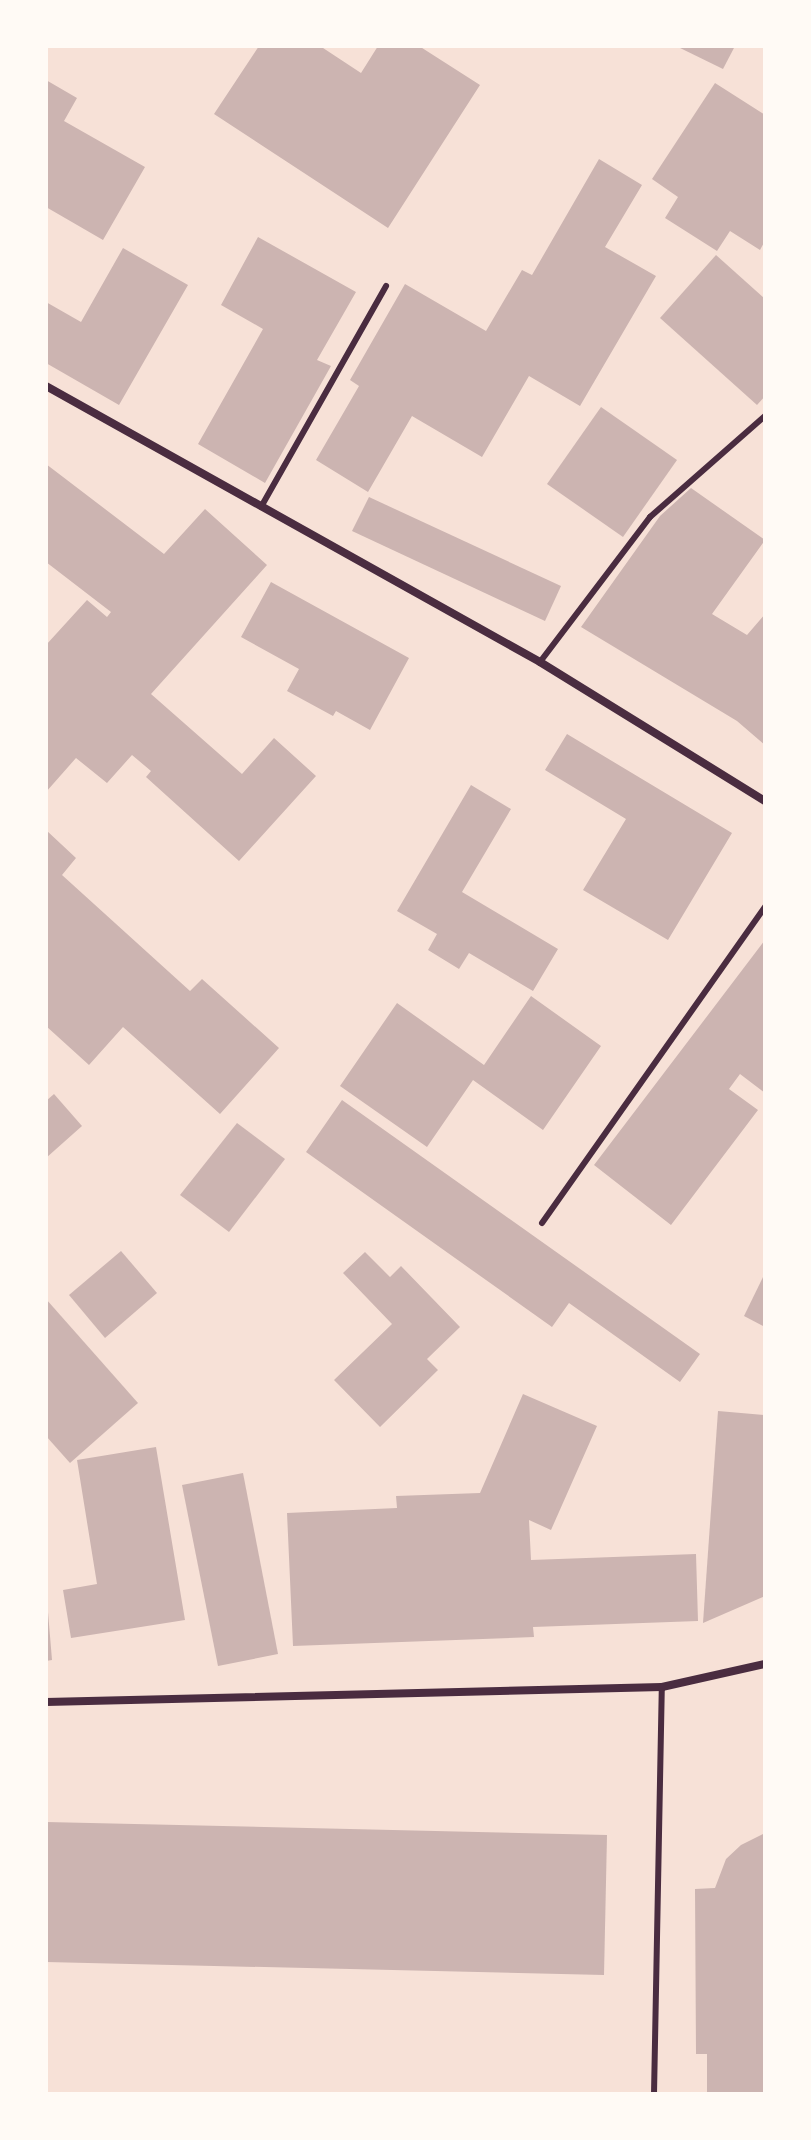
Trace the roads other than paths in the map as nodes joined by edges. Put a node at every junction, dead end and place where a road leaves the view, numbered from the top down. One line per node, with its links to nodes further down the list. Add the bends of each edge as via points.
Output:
1 (386, 286): 4 (lane)
2 (46, 386): 4 (street)
3 (765, 416): 5 (lane, via 650,517)
4 (261, 507): 5 (street)
5 (540, 662): 6 (street)
6 (765, 801)
7 (765, 907): 8 (lane)
8 (542, 1223)
9 (765, 1664): 10 (street)
10 (662, 1687): 11 (street); 12 (lane)
11 (46, 1702)
12 (654, 2094)

